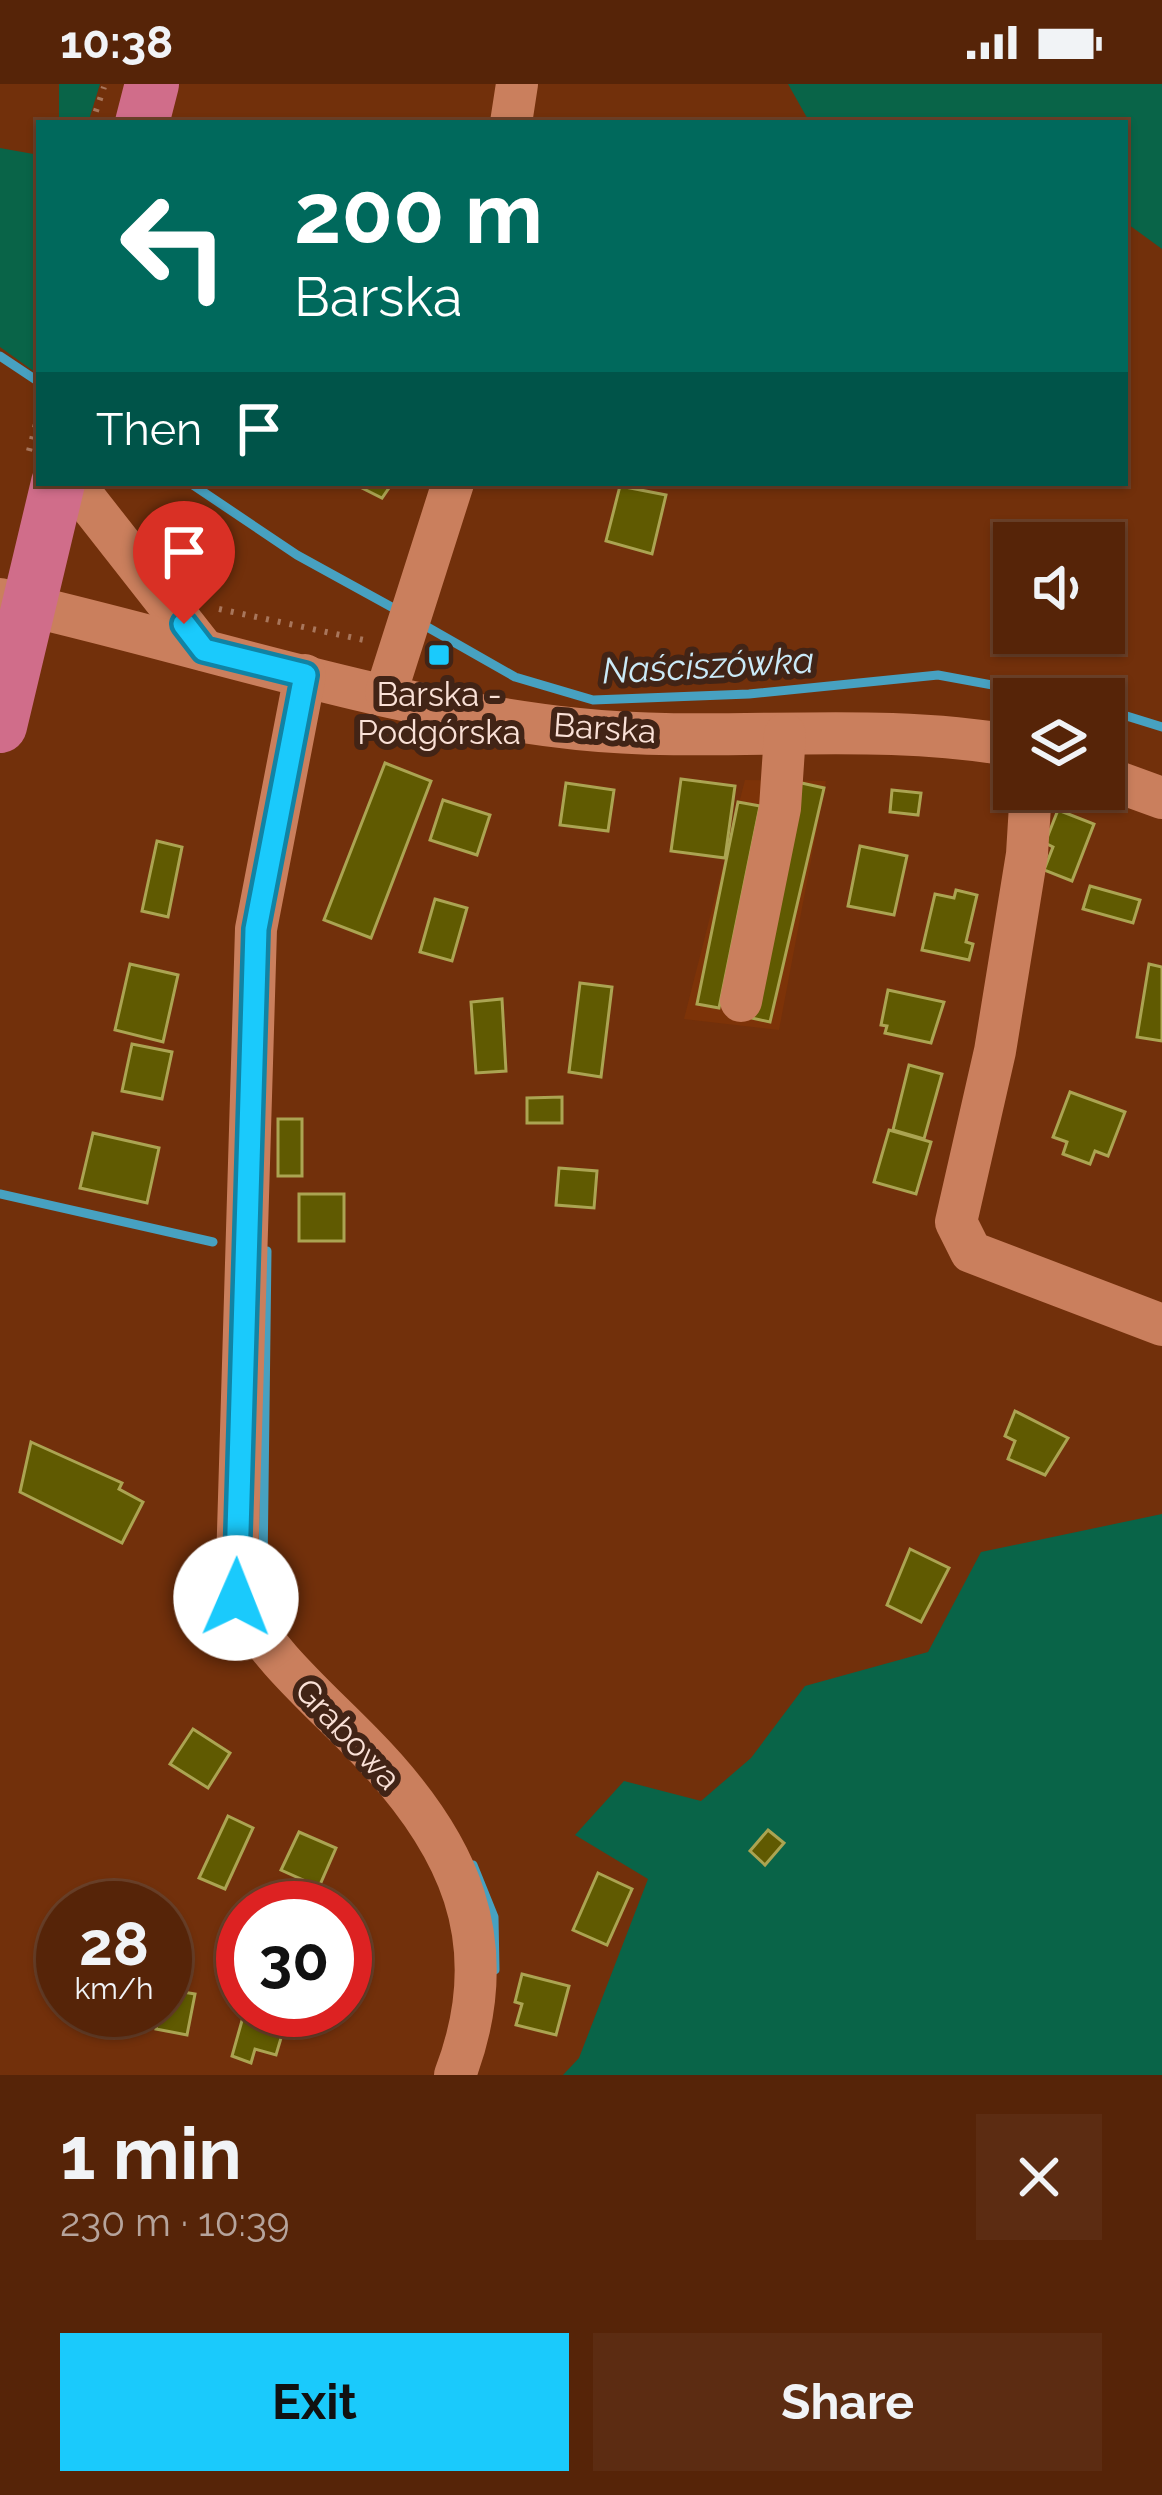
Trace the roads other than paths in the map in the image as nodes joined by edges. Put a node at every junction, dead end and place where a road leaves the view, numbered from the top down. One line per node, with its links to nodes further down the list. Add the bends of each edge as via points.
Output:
1 (152, 84): 3 (main road)
2 (517, 84): 4 (street)
3 (143, 120)
4 (511, 120)
5 (57, 486): 8 (main road)
6 (75, 486): 9 (street)
7 (452, 486): 11 (street)
8 (14, 602): 9 (street, Barska); 12 (main road)
9 (204, 650): 10 (street, Barska)
10 (305, 675): 11 (street, Barska); 20 (street, Grabowa, via 256,929 236,1598 262,1644 367,1748 426,1821 470,1904 480,1961 471,2033)
11 (386, 693): 13 (street, Barska, via 582,729)
12 (0, 727)
13 (785, 734): 14 (street, Barska, via 905,733); 18 (street, via 781,808)
14 (993, 743)
15 (1125, 785): 16 (street)
16 (1162, 798)
17 (1030, 810): 19 (street, via 995,1051 956,1222 971,1252)
18 (741, 1001)
19 (1162, 1325)
20 (455, 2075)

